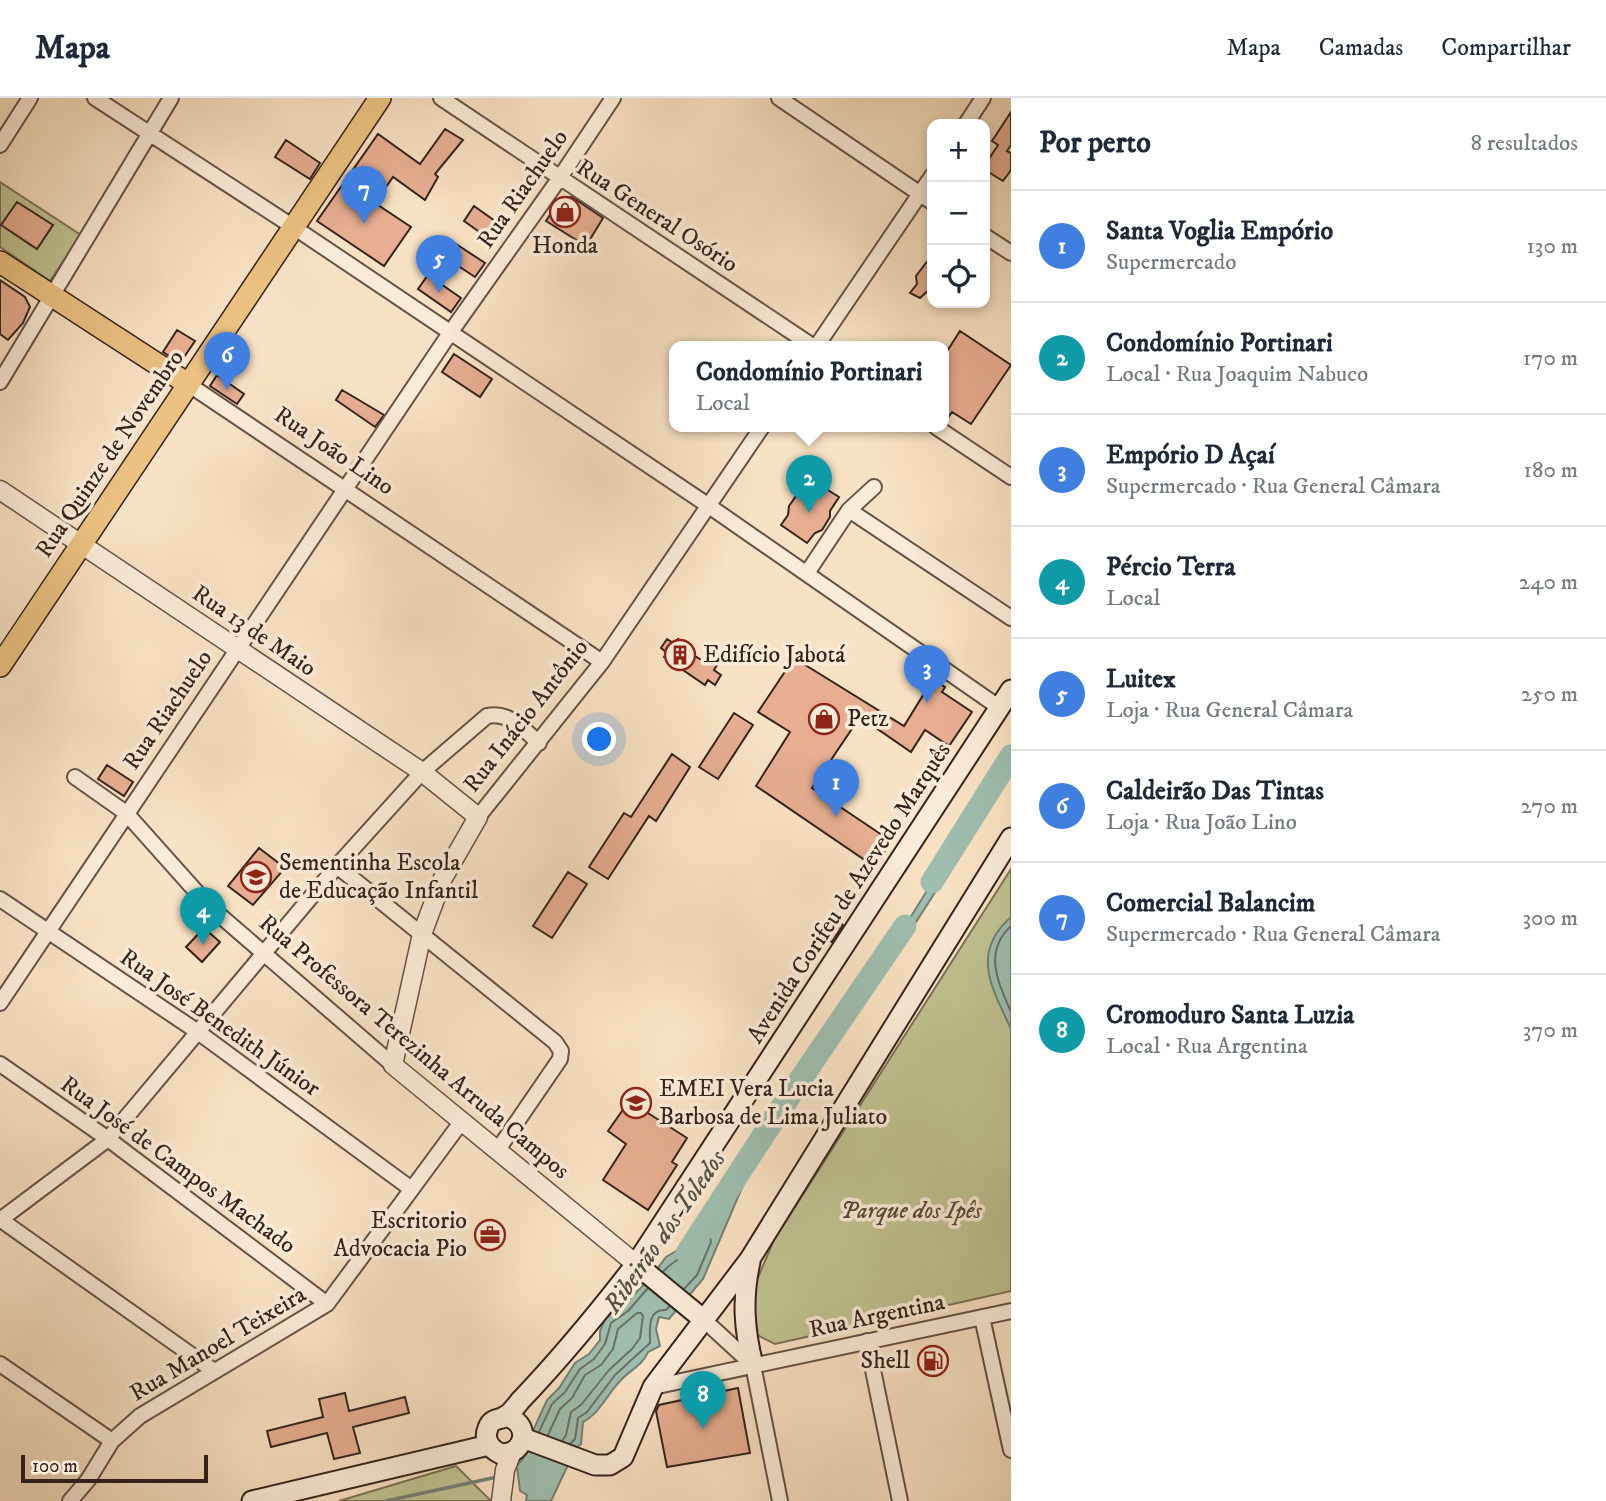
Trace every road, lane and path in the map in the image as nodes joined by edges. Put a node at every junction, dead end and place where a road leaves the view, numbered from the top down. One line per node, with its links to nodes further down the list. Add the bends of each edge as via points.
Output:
1 (30, 98): 11 (street)
2 (95, 98): 10 (street)
3 (170, 98): 10 (street)
4 (380, 98): 14 (main road, Rua Quinze de Novembro)
5 (441, 98): 12 (street, Rua General Osório)
6 (613, 98): 12 (street, Rua Riachuelo)
7 (779, 98): 13 (street)
8 (983, 98): 9 (street)
9 (969, 119)
10 (149, 134): 14 (street); 18 (street)
11 (0, 145)
12 (559, 179): 19 (street, Rua Riachuelo); 20 (street, Rua General Osório)
13 (926, 198): 21 (street)
14 (295, 228): 19 (street); 23 (main road, Rua Quinze de Novembro)
15 (990, 239): 16 (street)
16 (1011, 253)
17 (0, 262): 18 (main road, Rua João Lino)
18 (51, 297): 22 (street); 23 (main road, Rua João Lino)
19 (450, 333): 29 (street, Rua Riachuelo); 30 (street)
20 (806, 341)
21 (819, 341)
22 (0, 382)
23 (188, 384): 29 (street, Rua João Lino); 32 (main road, Rua Quinze de Novembro)
24 (759, 432): 30 (street, Rua Inácio Antônio)
25 (944, 432): 26 (street)
26 (1011, 477)
27 (874, 488): 31 (street)
28 (0, 491): 32 (street, Rua 13 de Maio)
29 (344, 491): 35 (street, Rua Riachuelo); 36 (street, Rua João Lino)
30 (709, 506): 33 (street); 36 (street, Rua Inácio Antônio)
31 (849, 510): 33 (street); 34 (street)
32 (81, 544): 35 (street, Rua 13 de Maio); 37 (main road, Rua Quinze de Novembro)
33 (807, 573): 39 (street)
34 (1011, 618)
35 (237, 649): 41 (street, Rua 13 de Maio); 43 (street, Rua Riachuelo)
36 (602, 663): 40 (street, Rua Inácio Antônio)
37 (0, 666)
38 (1011, 690): 39 (main road, Avenida Corifeu de Azevedo Marquês)
39 (1000, 708): 61 (main road, Avenida Corifeu de Azevedo Marquês)
40 (539, 743): 41 (street, via 513,720 495,714); 44 (street, Rua Inácio Antônio)
41 (422, 772): 44 (street, Rua 13 de Maio); 46 (street)
42 (75, 777): 43 (street, Rua Professora Terezinha Arruda Campos)
43 (125, 813): 48 (street, Rua Riachuelo); 50 (street, Rua Professora Terezinha Arruda Campos, via 209,906)
44 (478, 817): 49 (street, Rua Inácio Antônio, via 443,878)
45 (1011, 838): 60 (main road)
46 (337, 866): 49 (street); 50 (street)
47 (0, 899): 48 (street, Rua José Benedith Júnior)
48 (48, 930): 51 (street, Rua Riachuelo); 52 (street, Rua José Benedith Júnior)
49 (422, 934): 54 (street, Rua Inácio Antônio); 57 (street, via 561,1051 560,1059)
50 (262, 953): 52 (street); 54 (street, Rua Professora Terezinha Arruda Campos)
51 (0, 1003)
52 (198, 1032): 56 (street); 58 (street, Rua José Benedith Júnior)
53 (0, 1064): 56 (street, Rua José de Campos Machado)
54 (393, 1065): 55 (street, Rua Professora Terezinha Arruda Campos)
55 (462, 1121): 57 (street, Rua Professora Terezinha Arruda Campos); 58 (street, Rua Manoel Teixeira)
56 (108, 1139): 59 (street); 62 (street, Rua José de Campos Machado)
57 (497, 1150): 61 (street, Rua Professora Terezinha Arruda Campos)
58 (410, 1188): 62 (street, Rua Manoel Teixeira)
59 (1, 1220): 69 (street)
60 (750, 1259): 64 (main road); 68 (main road, via 743,1311)
61 (641, 1268): 64 (main road); 72 (main road, Avenida Corifeu de Azevedo Marquês, via 592,1322)
62 (327, 1304): 69 (street, Rua Manoel Teixeira)
63 (1011, 1311): 65 (street, Rua Argentina)
64 (699, 1316): 68 (street); 70 (main road)
65 (982, 1317): 66 (street, Rua Argentina); 73 (street)
66 (867, 1341): 68 (street, Rua Argentina); 78 (street)
67 (0, 1364): 71 (street)
68 (753, 1365): 70 (street, Rua Argentina); 77 (street)
69 (214, 1371): 71 (street, Rua Manoel Teixeira, via 140,1416)
70 (653, 1387): 72 (main road, via 618,1461 603,1466)
71 (112, 1441): 74 (street, Rua Manoel Teixeira)
72 (506, 1446): 75 (main road, Avenida Corifeu de Azevedo Marquês); 76 (street)
73 (1011, 1450)
74 (70, 1501)
75 (251, 1501)
76 (501, 1501)
77 (780, 1501)
78 (900, 1501)

